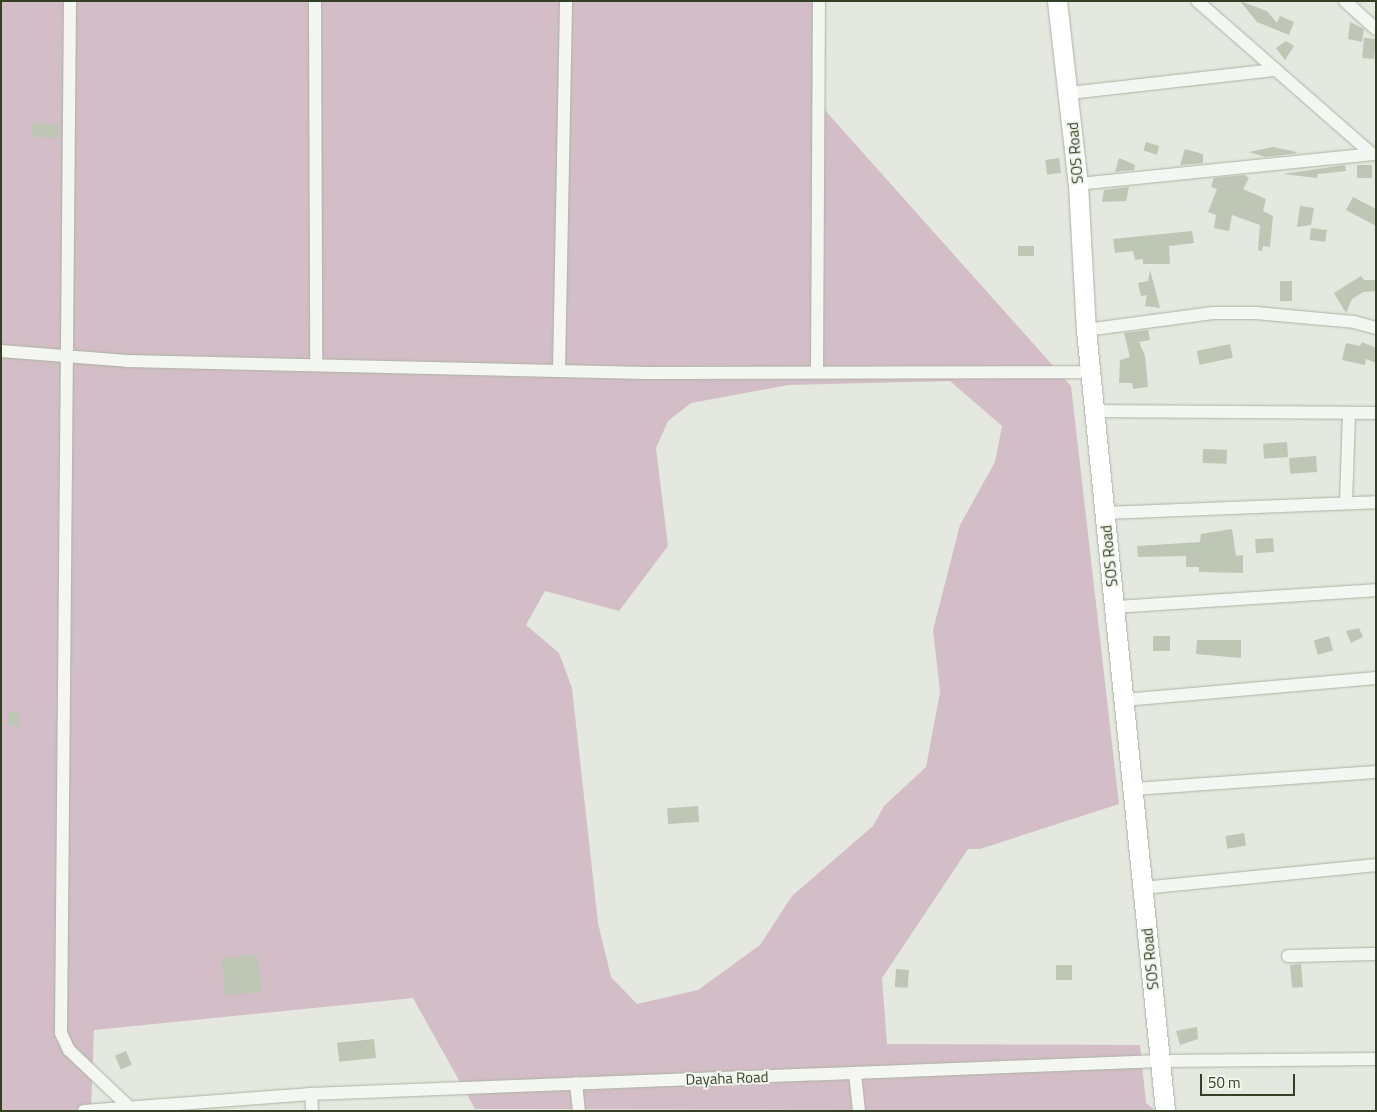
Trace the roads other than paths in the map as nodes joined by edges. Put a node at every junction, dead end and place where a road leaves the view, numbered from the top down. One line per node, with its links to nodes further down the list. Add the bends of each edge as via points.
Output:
1 (70, 1): 15 (street)
2 (314, 1): 16 (street)
3 (566, 1): 17 (street)
4 (819, 1): 18 (street)
5 (1057, 1): 10 (street, SOS Road)
6 (1197, 1): 9 (street)
7 (1345, 1): 8 (street)
8 (1376, 29)
9 (1275, 70): 10 (street); 11 (street, via 1372,154)
10 (1069, 93): 11 (street, SOS Road)
11 (1078, 184): 13 (street, SOS Road)
12 (1376, 328): 13 (street, via 1354,322 1213,313)
13 (1086, 330): 19 (street, SOS Road)
14 (1, 351): 15 (street)
15 (70, 356): 16 (street); 41 (street, via 61,1033 69,1050)
16 (316, 365): 17 (street)
17 (559, 370): 18 (street)
18 (817, 372): 19 (street)
19 (1091, 372): 20 (street, SOS Road)
20 (1095, 411): 21 (street); 25 (street, SOS Road)
21 (1350, 413): 22 (street); 24 (street)
22 (1376, 413)
23 (1376, 502): 24 (street)
24 (1346, 503): 25 (street)
25 (1105, 513): 27 (street, SOS Road)
26 (1376, 590): 27 (street)
27 (1115, 607): 29 (street, SOS Road)
28 (1376, 678): 29 (street)
29 (1124, 700): 31 (street, SOS Road)
30 (1376, 772): 31 (street)
31 (1133, 789): 33 (street, SOS Road)
32 (1376, 864): 33 (street)
33 (1143, 888): 37 (street, SOS Road)
34 (1376, 954): 35 (street)
35 (1288, 956)
36 (1376, 1059): 37 (street, Dayaha Road)
37 (1160, 1061): 38 (street, Dayaha Road); 46 (street, SOS Road)
38 (855, 1073): 39 (street, Dayaha Road); 45 (street)
39 (576, 1083): 40 (street, Dayaha Road); 44 (street)
40 (311, 1094): 41 (street, Dayaha Road); 43 (street)
41 (130, 1107): 42 (street, Dayaha Road)
42 (84, 1111)
43 (312, 1111)
44 (579, 1111)
45 (859, 1111)
46 (1165, 1111)

